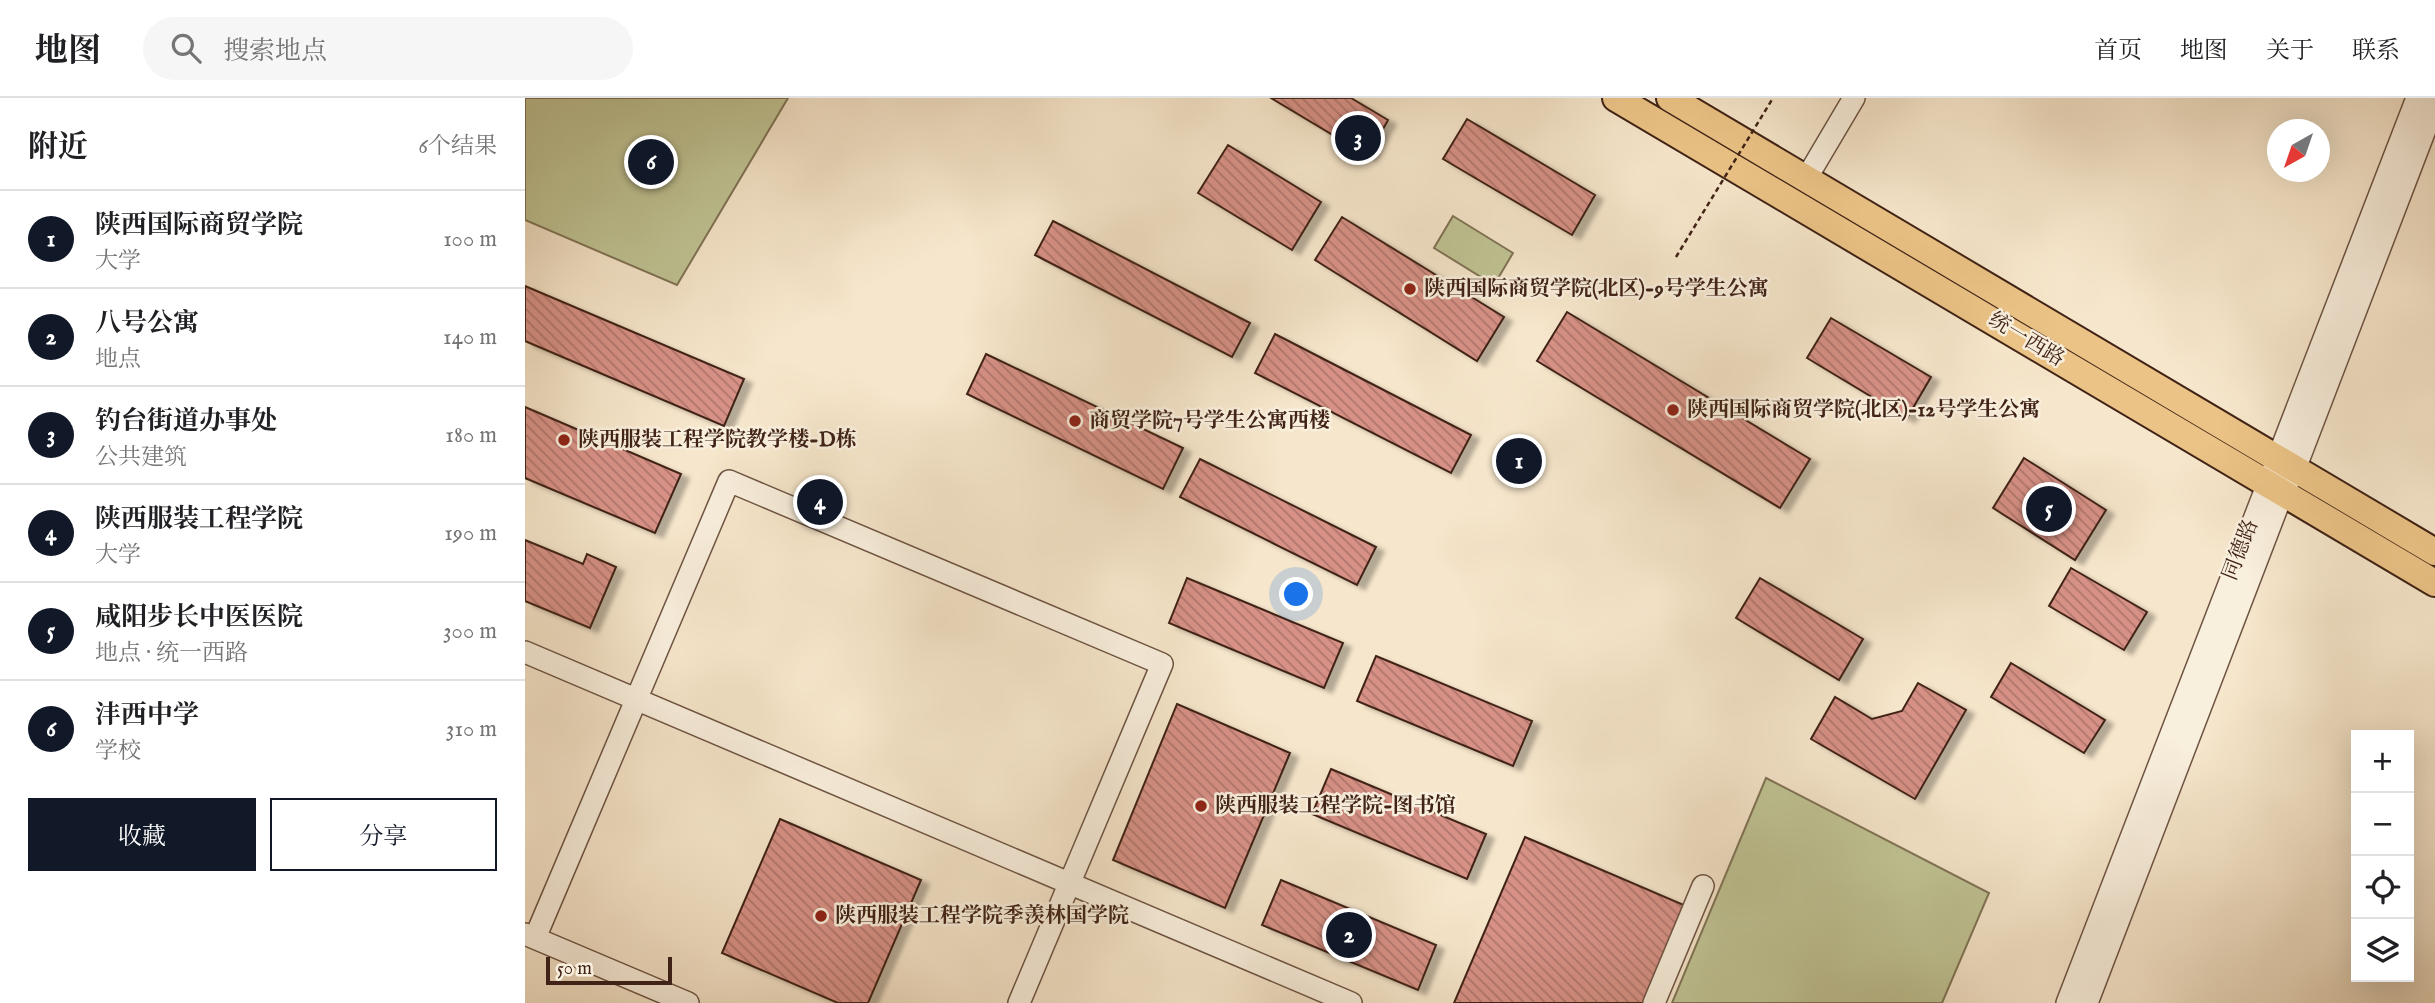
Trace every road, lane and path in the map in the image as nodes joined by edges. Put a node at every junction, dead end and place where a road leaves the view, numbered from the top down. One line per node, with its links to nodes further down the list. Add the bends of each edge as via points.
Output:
1 (1616, 98): 9 (main road, 统一西路)
2 (1670, 98): 7 (main road, 统一西路)
3 (1773, 98): 8 (path, bridge)
4 (1854, 98): 7 (street)
5 (2417, 98): 9 (street, 同德路)
6 (2435, 104): 9 (street, 同德路)
7 (1806, 179): 9 (main road, 统一西路)
8 (1676, 257)
9 (2281, 476): 10 (main road, 统一西路); 11 (main road, 统一西路); 21 (street, 同德路); 22 (street, 同德路)
10 (2435, 552)
11 (2435, 583)
12 (525, 652): 13 (street)
13 (637, 700): 14 (street); 14 (street, via 729,481 1150,658 1162,664); 16 (street)
14 (1069, 883): 18 (street); 19 (street)
15 (1703, 887): 20 (street)
16 (530, 936): 17 (street)
17 (688, 1003)
18 (1019, 1003)
19 (1351, 1003)
20 (1654, 1003)
21 (2067, 1003)
22 (2087, 1003)

